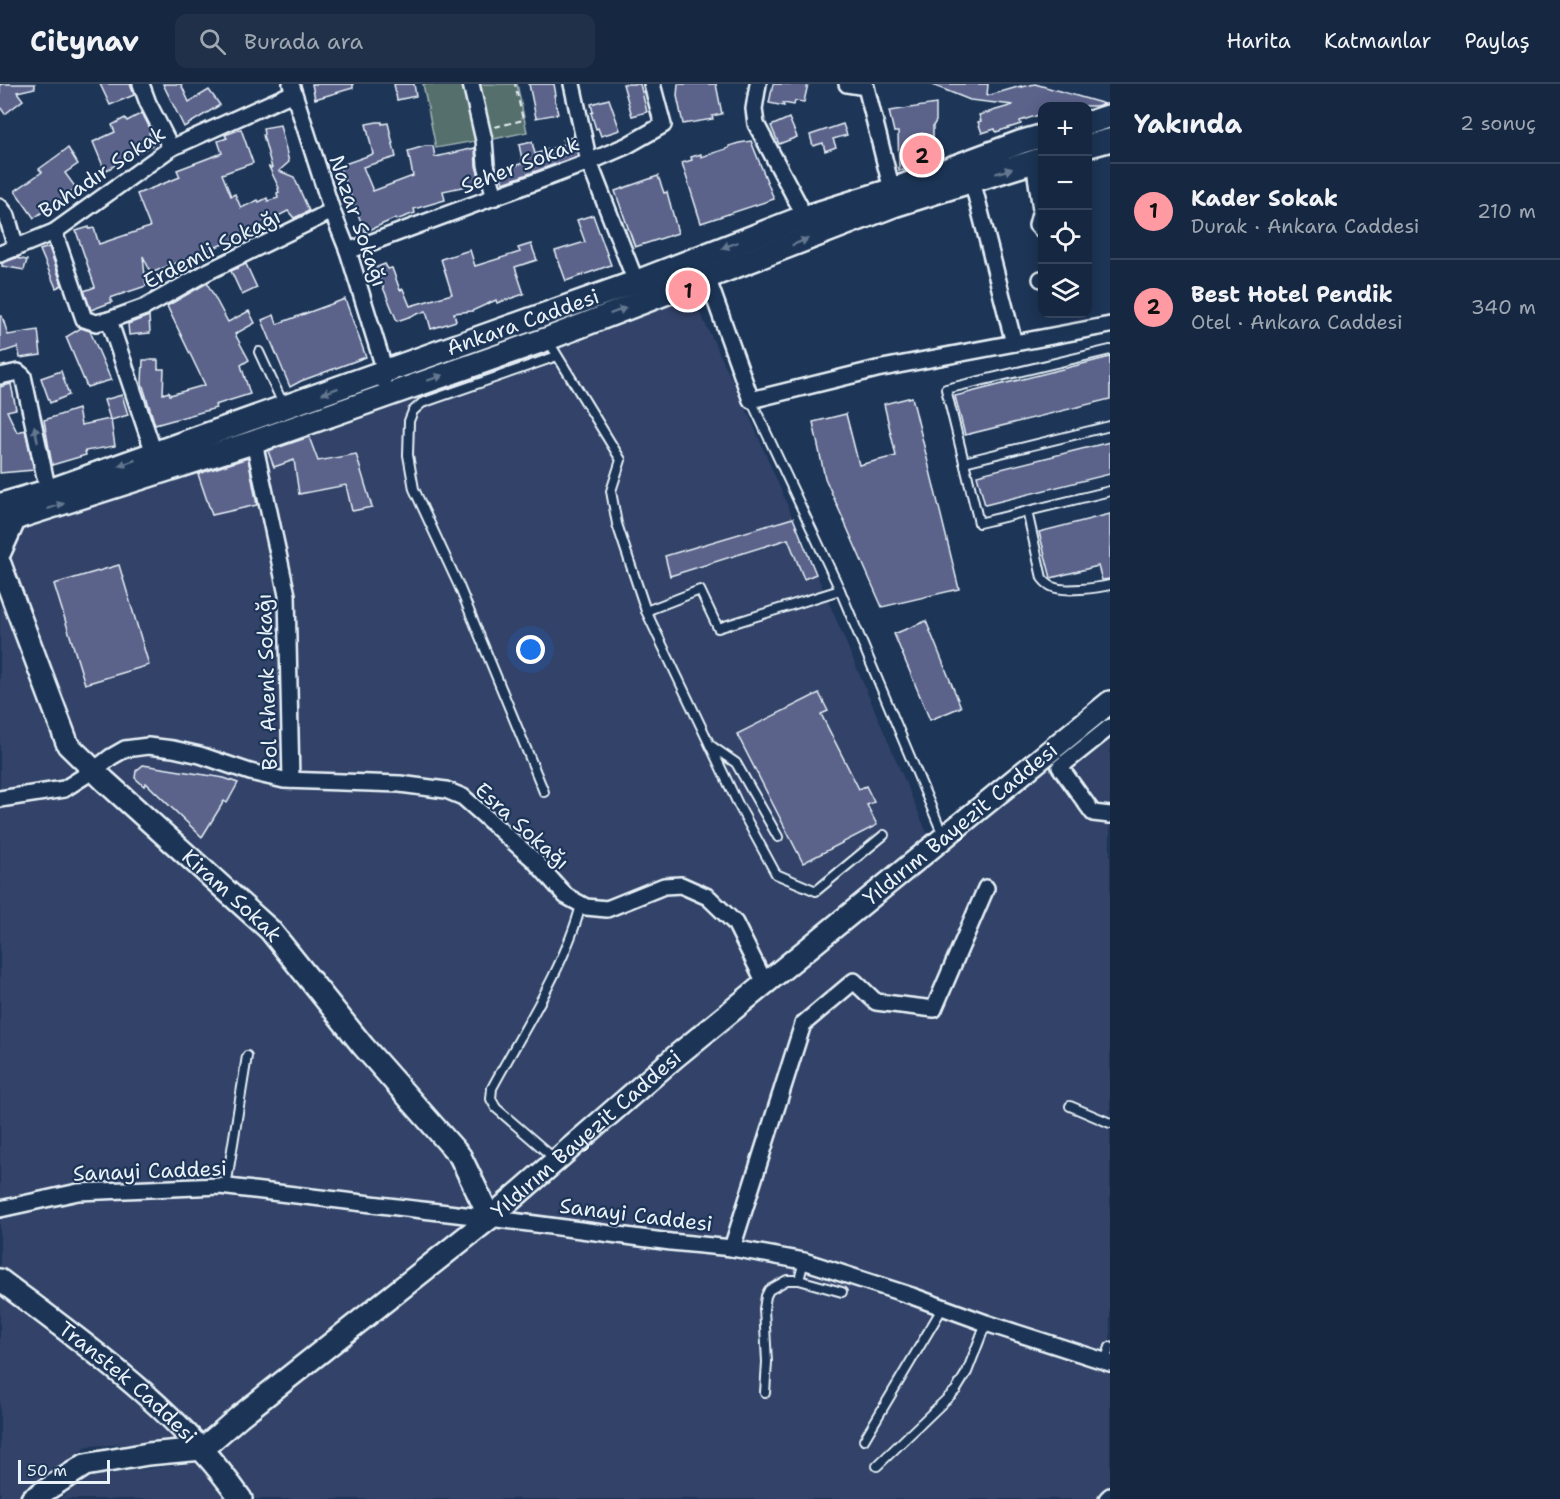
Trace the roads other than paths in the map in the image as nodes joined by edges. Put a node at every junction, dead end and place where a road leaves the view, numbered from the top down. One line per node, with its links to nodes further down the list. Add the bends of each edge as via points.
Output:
1 (141, 84): 13 (street)
2 (471, 84): 18 (street)
3 (573, 84): 15 (street)
4 (652, 84): 15 (street, Seher Sokak, via 663,125)
5 (758, 84): 19 (street, via 756,124)
6 (847, 84): 17 (street, via 866,87)
7 (292, 88): 13 (street, Bahadır Sokak); 21 (street, Nazar Sokağı)
8 (1110, 116): 9 (main road)
9 (1092, 122)
10 (1038, 137): 17 (main road, Ankara Caddesi)
11 (1110, 140): 12 (main road)
12 (1092, 145)
13 (171, 148): 22 (street, Bahadır Sokak)
14 (1038, 160): 16 (main road, Ankara Caddesi, one-way to 14)
15 (589, 162): 18 (street, Seher Sokak); 27 (street)
16 (972, 180): 26 (main road, Ankara Caddesi, one-way to 16, via 895,204); 30 (street)
17 (892, 190): 27 (main road, Ankara Caddesi, one-way to 27, via 796,220)
18 (495, 197): 24 (street, Seher Sokak)
19 (799, 205)
20 (0, 207): 23 (street, via 7,216)
21 (332, 211): 24 (street, Nazar Sokağı); 28 (street, Erdemli Sokağı, via 145,307)
22 (54, 232): 23 (street, Bahadır Sokak); 28 (street, via 84,319 96,323)
23 (16, 248): 25 (street, Bahadır Sokak)
24 (348, 251): 34 (street, Nazar Sokağı)
25 (0, 254)
26 (707, 278): 31 (main road, Ankara Caddesi, one-way to 26); 37 (street)
27 (636, 282): 34 (main road, Ankara Caddesi)
28 (109, 320): 41 (street)
29 (1110, 325): 30 (street)
30 (1014, 343): 37 (street, via 876,369)
31 (552, 347): 36 (main road, Ankara Caddesi, one-way to 31); 51 (lane, via 621,460 611,491 617,525); 57 (lane, via 422,403 413,411 409,426 409,468 414,489 459,586)
32 (1110, 350): 42 (lane, via 946,389)
33 (259, 352): 38 (lane)
34 (385, 371): 36 (street); 38 (main road, Ankara Caddesi, one-way to 38)
35 (0, 376): 43 (street, one-way to 35, via 24,376 18,372)
36 (380, 398): 40 (main road, Ankara Caddesi)
37 (751, 400): 50 (lane)
38 (285, 407): 41 (main road, Ankara Caddesi)
39 (1110, 426): 42 (lane)
40 (254, 442): 46 (main road, Ankara Caddesi, one-way to 40); 56 (street, Bol Ahenk Sokağı, via 287,595)
41 (154, 453): 43 (main road, Ankara Caddesi, one-way to 43)
42 (964, 462): 45 (lane, via 979,523)
43 (48, 491): 46 (main road, Ankara Caddesi)
44 (1110, 491): 45 (lane)
45 (1027, 511): 49 (lane, via 1045,582 1057,589)
46 (5, 516): 47 (street)
47 (0, 552)
48 (0, 564): 55 (street, Kiram Sokak, via 68,745)
49 (1110, 585)
50 (840, 590): 51 (lane, via 718,628 700,590); 62 (lane)
51 (646, 611): 54 (lane)
52 (1110, 702): 62 (street, Yıldırım Bayezit Caddesi)
53 (1110, 727): 59 (street, via 1060,767 1093,813)
54 (708, 744): 60 (lane, via 776,874 816,891); 61 (lane, via 736,763)
55 (94, 770): 56 (street, Esra Sokağı, via 125,749 148,746 200,755 250,772); 58 (street, Esra Sokağı, via 64,789); 72 (street, Kiram Sokak, via 270,930 363,1046 460,1156)
56 (291, 780): 64 (street, Esra Sokağı, via 400,783 446,790 463,797 534,861 566,897)
57 (544, 792)
58 (0, 799)
59 (1110, 815)
60 (884, 835)
61 (778, 837)
62 (944, 838): 65 (street, Yıldırım Bayezit Caddesi)
63 (986, 888): 73 (street, via 934,1009 876,1002 854,981 803,1024)
64 (581, 905): 65 (street, via 607,909 664,886 691,889 708,897 735,923); 69 (lane, via 557,967 491,1093 496,1108)
65 (765, 983): 69 (street, Yıldırım Bayezit Caddesi)
66 (248, 1056): 70 (lane)
67 (1070, 1106): 68 (lane)
68 (1110, 1123)
69 (557, 1160): 72 (street, Yıldırım Bayezit Caddesi)
70 (226, 1187): 71 (street, Sanayi Caddesi, via 78,1192); 72 (street, Sanayi Caddesi)
71 (0, 1209)
72 (490, 1218): 73 (street, Sanayi Caddesi); 83 (street, Yıldırım Bayezit Caddesi)
73 (732, 1248): 74 (street, Sanayi Caddesi)
74 (804, 1261): 76 (lane); 78 (street, Sanayi Caddesi)
75 (0, 1280): 83 (street, Transtek Caddesi, via 175,1419)
76 (799, 1280): 77 (lane); 81 (lane, via 781,1282 766,1296)
77 (842, 1292)
78 (943, 1307): 79 (street, Sanayi Caddesi); 82 (lane)
79 (986, 1323): 80 (street, Sanayi Caddesi); 84 (lane, via 956,1390)
80 (1108, 1357)
81 (765, 1393)
82 (864, 1440)
83 (202, 1449): 85 (street, via 85,1465); 86 (street, Transtek Caddesi)
84 (877, 1466)
85 (32, 1499)
86 (241, 1499)

